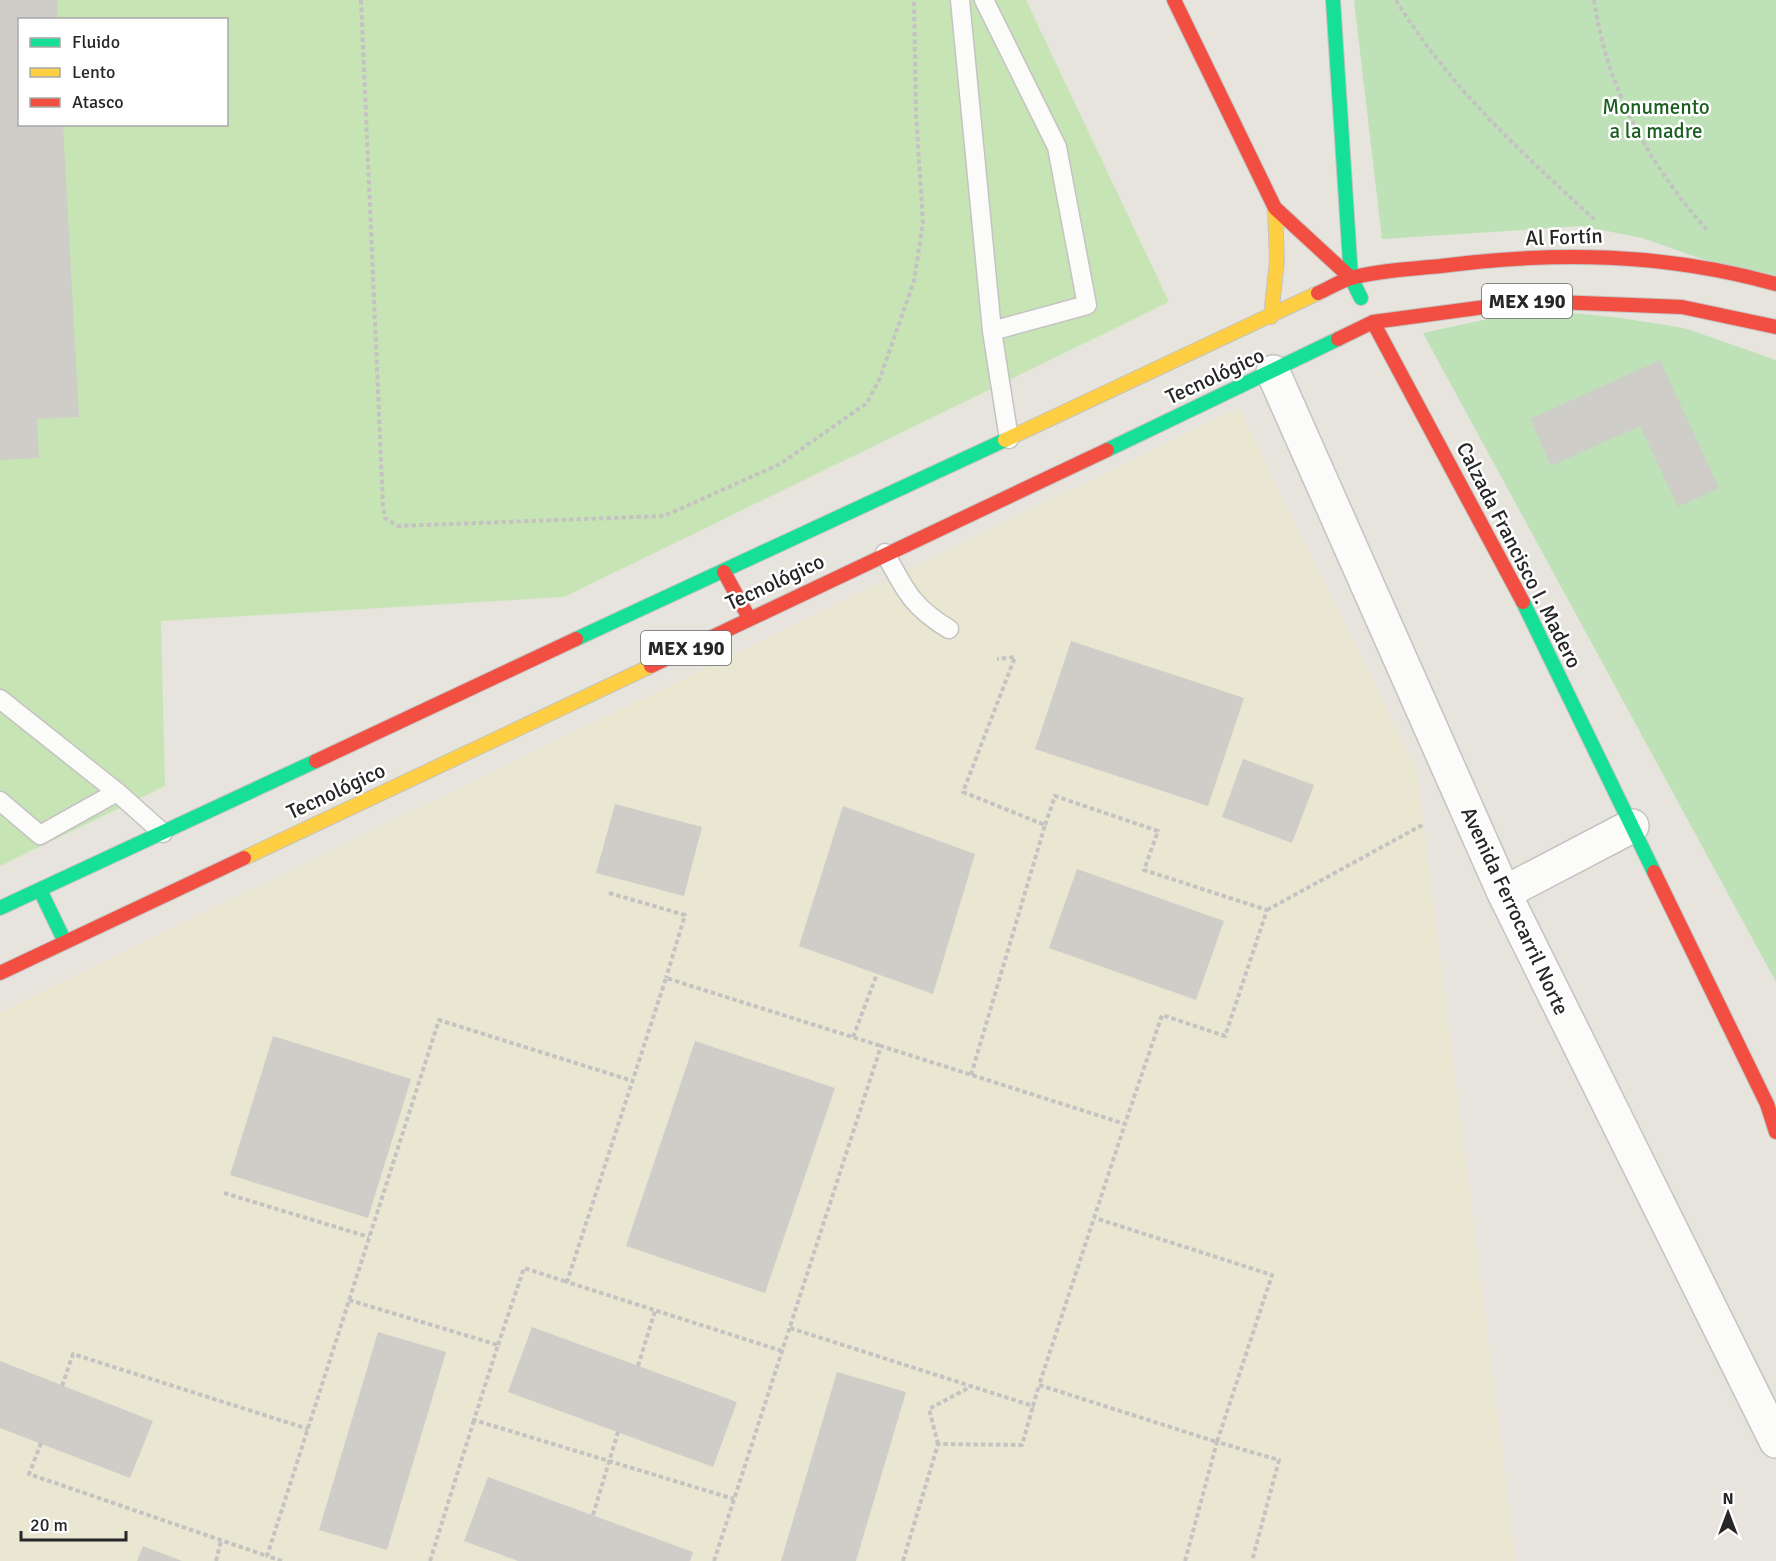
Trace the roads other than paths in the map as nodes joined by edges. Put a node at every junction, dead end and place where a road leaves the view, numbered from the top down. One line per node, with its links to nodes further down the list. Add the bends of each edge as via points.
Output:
1 (960, 0): 11 (lane)
2 (984, 0): 11 (lane, via 1057,147 1087,305)
3 (1174, 0): 5 (main road)
4 (1333, 0): 6 (main road, Calzada Francisco I. Madero)
5 (1275, 208): 6 (main road); 8 (main road)
6 (1351, 278): 7 (main road, Al Fortín / MEX 190, via 1454,262 1634,256 1745,274); 8 (main road, Tecnológico / MEX 190); 9 (main road, Calzada Francisco I. Madero)
7 (1776, 284)
8 (1271, 317): 13 (main road, Tecnológico / MEX 190)
9 (1373, 322): 10 (main road, MEX 190, via 1530,301 1682,307); 12 (main road, Tecnológico / MEX 190); 22 (main road, Calzada Francisco I. Madero, via 1526,608)
10 (1776, 327)
11 (992, 331): 13 (lane)
12 (1273, 372): 14 (main road, Tecnológico / MEX 190); 25 (street, Avenida Ferrocarril Norte)
13 (1009, 439): 15 (main road, Tecnológico / MEX 190)
14 (885, 553): 16 (main road, Tecnológico / MEX 190); 17 (lane, via 909,597 925,615)
15 (724, 572): 16 (main road); 23 (main road, Tecnológico / MEX 190)
16 (749, 618): 27 (main road, Tecnológico / MEX 190)
17 (949, 629)
18 (0, 699): 19 (lane)
19 (117, 792): 21 (lane, via 40,835); 23 (lane)
20 (0, 801): 21 (lane)
21 (8, 818)
22 (1632, 826): 25 (street); 29 (main road, Calzada Francisco I. Madero)
23 (163, 833): 24 (main road, Tecnológico / MEX 190)
24 (39, 890): 26 (main road, Tecnológico / MEX 190); 27 (main road)
25 (1504, 893): 31 (street, Avenida Ferrocarril Norte)
26 (0, 908)
27 (65, 942): 28 (main road, Tecnológico / MEX 190)
28 (0, 973)
29 (1772, 1108): 30 (main road, Calzada Francisco I. Madero)
30 (1776, 1132)
31 (1776, 1441)

